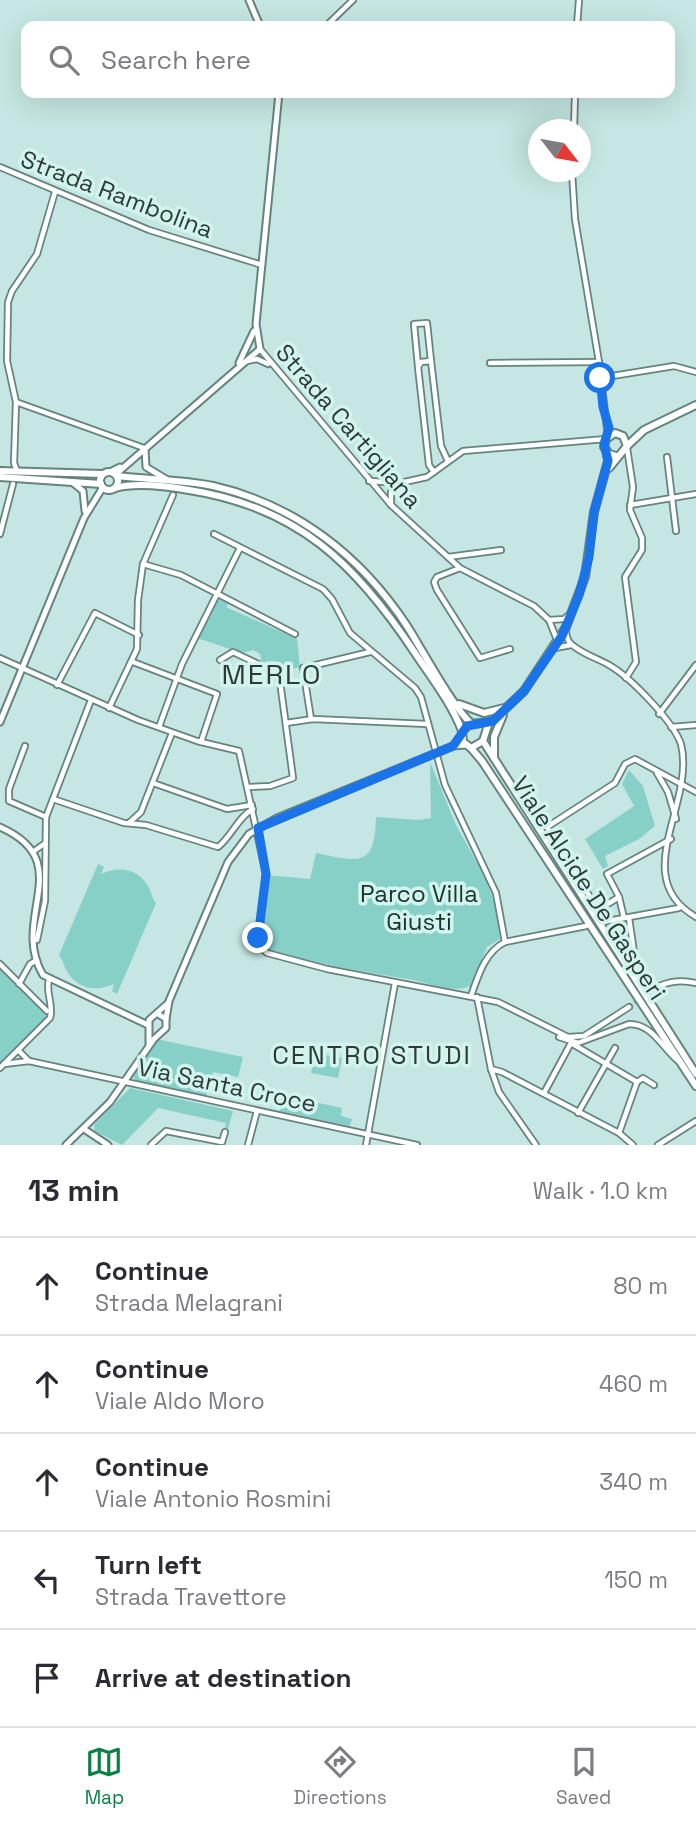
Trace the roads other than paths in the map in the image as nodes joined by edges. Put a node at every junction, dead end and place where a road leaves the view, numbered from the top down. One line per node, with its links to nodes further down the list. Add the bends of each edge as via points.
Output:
1 (249, 0): 4 (street)
2 (354, 0): 5 (street)
3 (579, 0): 6 (street)
4 (258, 21)
5 (331, 21)
6 (578, 21)
7 (279, 98): 13 (street, Strada Cartigliana)
8 (575, 98): 9 (street)
9 (574, 119)
10 (0, 167): 12 (street, Strada Rambolina)
11 (573, 182): 18 (street)
12 (55, 192): 13 (street, Strada Rambolina, via 149,230); 25 (street, via 37,254 8,302 7,361)
13 (262, 265): 14 (street, Strada Cartigliana)
14 (256, 324): 15 (street, Strada Cartigliana); 22 (street)
15 (260, 349): 17 (street); 20 (street, Strada Cartigliana)
16 (431, 361): 21 (street); 21 (street, via 428,323 414,324); 37 (street, via 441,446)
17 (242, 362): 20 (street, via 257,359); 22 (street)
18 (599, 362): 19 (street); 24 (street)
19 (490, 363)
20 (272, 367): 47 (street, Strada Cartigliana)
21 (418, 367): 41 (street, via 429,465)
22 (236, 368): 32 (street)
23 (696, 372): 24 (street, via 674,366)
24 (600, 378): 27 (street)
25 (16, 402): 32 (street); 40 (street)
26 (696, 405): 28 (main road)
27 (608, 423): 29 (street); 30 (street)
28 (644, 430): 29 (main road); 33 (main road)
29 (619, 434): 30 (main road); 33 (main road)
30 (607, 438): 31 (street); 34 (main road)
31 (594, 442): 34 (street); 37 (street, via 463,451)
32 (146, 446): 42 (street); 45 (street, via 146,467)
33 (627, 447): 35 (main road); 38 (street)
34 (605, 450): 35 (main road); 43 (main road)
35 (618, 456): 38 (street); 43 (main road)
36 (667, 457): 54 (street)
37 (448, 461): 41 (street)
38 (628, 465): 56 (street, via 633,487)
39 (0, 471): 40 (main road, Viale Alcide De Gasperi)
40 (17, 471): 42 (main road, Viale Alcide De Gasperi)
41 (434, 472): 49 (street)
42 (111, 474): 45 (main road, Viale Alcide De Gasperi); 50 (main road); 50 (main road)
43 (604, 476): 67 (main road)
44 (0, 477): 46 (main road, Viale Alcide De Gasperi)
45 (166, 479): 87 (main road, Viale Alcide De Gasperi, via 212,486 269,504 334,543 391,603)
46 (69, 481): 50 (main road, Viale Alcide De Gasperi); 57 (street, via 83,491)
47 (369, 481): 49 (street); 51 (street, Strada Cartigliana)
48 (13, 484): 59 (street)
49 (391, 486): 51 (street); 55 (street)
50 (107, 487): 57 (street); 101 (main road, Viale Alcide De Gasperi, via 177,488 232,499 267,510 316,539 378,598)
51 (380, 494): 55 (street, Strada Cartigliana)
52 (696, 494): 54 (street)
53 (173, 495): 64 (street)
54 (671, 496): 56 (street); 58 (street)
55 (391, 505): 63 (street, Strada Cartigliana)
56 (630, 505): 82 (street, via 642,550 625,577 636,662)
57 (84, 518): 81 (street)
58 (676, 531)
59 (0, 534)
60 (214, 534): 61 (street)
61 (240, 548): 66 (street); 75 (street, via 329,594 350,633)
62 (501, 550): 63 (street)
63 (448, 557): 65 (street, Strada Cartigliana)
64 (143, 565): 66 (street, via 181,575); 71 (street, via 138,600)
65 (460, 568): 68 (street, Strada Cartigliana, via 526,600); 74 (street, via 437,577 437,590 480,658)
66 (217, 594): 70 (street); 83 (street)
67 (573, 611): 68 (street, via 564,619); 69 (main road)
68 (549, 621): 73 (street, Strada Cartigliana)
69 (566, 628): 72 (street); 73 (main road)
70 (295, 634)
71 (140, 636): 78 (street); 85 (street, via 95,613)
72 (572, 645): 73 (street); 82 (street)
73 (556, 646): 89 (main road)
74 (510, 649)
75 (371, 652): 91 (street, via 303,668); 95 (street, via 415,688)
76 (0, 658): 81 (street)
77 (220, 660): 79 (street, via 233,652)
78 (133, 662): 83 (street); 88 (street)
79 (261, 665): 84 (street, via 252,678); 94 (street, via 279,674)
80 (696, 665): 90 (street)
81 (23, 668): 85 (street); 93 (street)
82 (626, 677): 90 (street)
83 (177, 678): 98 (street); 103 (street, via 217,694)
84 (240, 681)
85 (57, 685): 86 (street)
86 (91, 700): 88 (street); 114 (street)
87 (455, 701): 89 (main road, via 484,713); 96 (main road, Viale Alcide De Gasperi)
88 (109, 708): 98 (street)
89 (509, 708): 92 (main road); 108 (main road, via 494,737)
90 (659, 714): 99 (street)
91 (311, 719): 94 (street); 95 (street)
92 (493, 721): 96 (main road); 102 (main road)
93 (0, 722)
94 (286, 723): 112 (street, via 293,778)
95 (427, 724): 107 (street)
96 (475, 724): 101 (main road); 102 (main road, Viale Alcide De Gasperi)
97 (696, 725): 99 (street)
98 (159, 727): 100 (street)
99 (671, 727): 111 (street, via 682,747)
100 (172, 733): 103 (street); 110 (street)
101 (462, 733): 105 (street); 106 (main road, Viale Alcide De Gasperi)
102 (484, 738): 106 (main road); 108 (main road, Viale Alcide De Gasperi)
103 (201, 742): 112 (street, via 239,751)
104 (24, 746): 118 (street, via 11,780 9,801)
105 (453, 746): 106 (street); 107 (street)
106 (468, 747): 164 (main road, Viale Alcide De Gasperi, via 482,761)
107 (435, 754): 124 (street); 137 (street, via 496,893)
108 (495, 764): 167 (main road, Viale Alcide De Gasperi)
109 (654, 769): 111 (street); 119 (street); 129 (street, via 642,761 628,761 615,783 547,827 598,909)
110 (153, 783): 116 (street); 117 (street)
111 (685, 786): 113 (street); 119 (street)
112 (248, 787): 115 (street)
113 (696, 792)
114 (53, 799): 118 (street); 121 (street)
115 (253, 807): 116 (street); 120 (street); 124 (street)
116 (227, 809): 120 (street)
117 (141, 812): 121 (street); 122 (street)
118 (46, 817): 126 (street)
119 (677, 819): 125 (street)
120 (242, 820): 122 (street, via 218,848)
121 (127, 823): 122 (street)
122 (146, 825)
123 (0, 827): 127 (street)
124 (258, 828): 142 (street, via 266,874 258,945 267,953); 147 (street, via 231,856)
125 (671, 839): 129 (street, via 607,874); 131 (street, via 666,876)
126 (44, 844): 127 (street); 128 (street)
127 (34, 850): 130 (street, via 41,870)
128 (45, 898): 130 (street); 136 (street)
129 (619, 898): 133 (street)
130 (37, 900): 138 (street, via 32,929)
131 (680, 908): 132 (street); 133 (street)
132 (696, 917)
133 (626, 918): 134 (street); 140 (street)
134 (602, 922)
135 (586, 926): 137 (street)
136 (37, 940)
137 (505, 942): 146 (street, via 490,951)
138 (37, 960): 141 (street); 144 (street)
139 (0, 964): 144 (street)
140 (638, 973)
141 (49, 980): 152 (street); 160 (street, Via Santa Croce, via 50,1018)
142 (395, 983): 146 (street); 179 (street)
143 (696, 983): 145 (street, via 682,979)
144 (19, 984): 150 (street)
145 (650, 990)
146 (474, 997): 148 (street); 166 (street)
147 (169, 1002): 151 (street); 153 (street)
148 (498, 1002): 149 (street, via 574,1038 596,1030); 157 (street)
149 (629, 1007)
150 (47, 1011)
151 (155, 1015): 152 (street); 153 (street); 154 (street)
152 (131, 1017): 154 (street)
153 (166, 1019): 155 (street, via 166,1028)
154 (149, 1028): 155 (street); 158 (street)
155 (160, 1033): 158 (street)
156 (592, 1039): 157 (street); 161 (street); 164 (street, via 629,1024 646,1026)
157 (571, 1043): 161 (street); 172 (street)
158 (148, 1048): 168 (street)
159 (615, 1048): 163 (street)
160 (19, 1050): 162 (street); 165 (street, Via Santa Croce)
161 (588, 1055): 163 (street)
162 (29, 1061): 165 (street, Via Santa Croce); 168 (street, Via Santa Croce)
163 (605, 1063): 169 (street); 174 (street)
164 (680, 1063): 171 (main road, Viale Alcide De Gasperi)
165 (2, 1066)
166 (491, 1069): 172 (street); 186 (street, via 499,1092)
167 (696, 1074)
168 (126, 1081): 173 (street, Via Santa Croce); 176 (street)
169 (637, 1082): 170 (street, via 643,1078); 178 (street)
170 (653, 1085)
171 (696, 1086)
172 (544, 1093): 174 (street)
173 (257, 1111): 179 (street, Via Santa Croce); 183 (street)
174 (578, 1113): 178 (street)
175 (696, 1121): 188 (street)
176 (84, 1129): 181 (street); 182 (street)
177 (225, 1132): 180 (street, via 222,1142 166,1131)
178 (619, 1133): 187 (street)
179 (367, 1134): 184 (street); 185 (street, Via Santa Croce)
180 (154, 1144)
181 (66, 1145)
182 (108, 1145)
183 (248, 1145)
184 (366, 1145)
185 (417, 1145)
186 (536, 1145)
187 (633, 1145)
188 (658, 1145)

